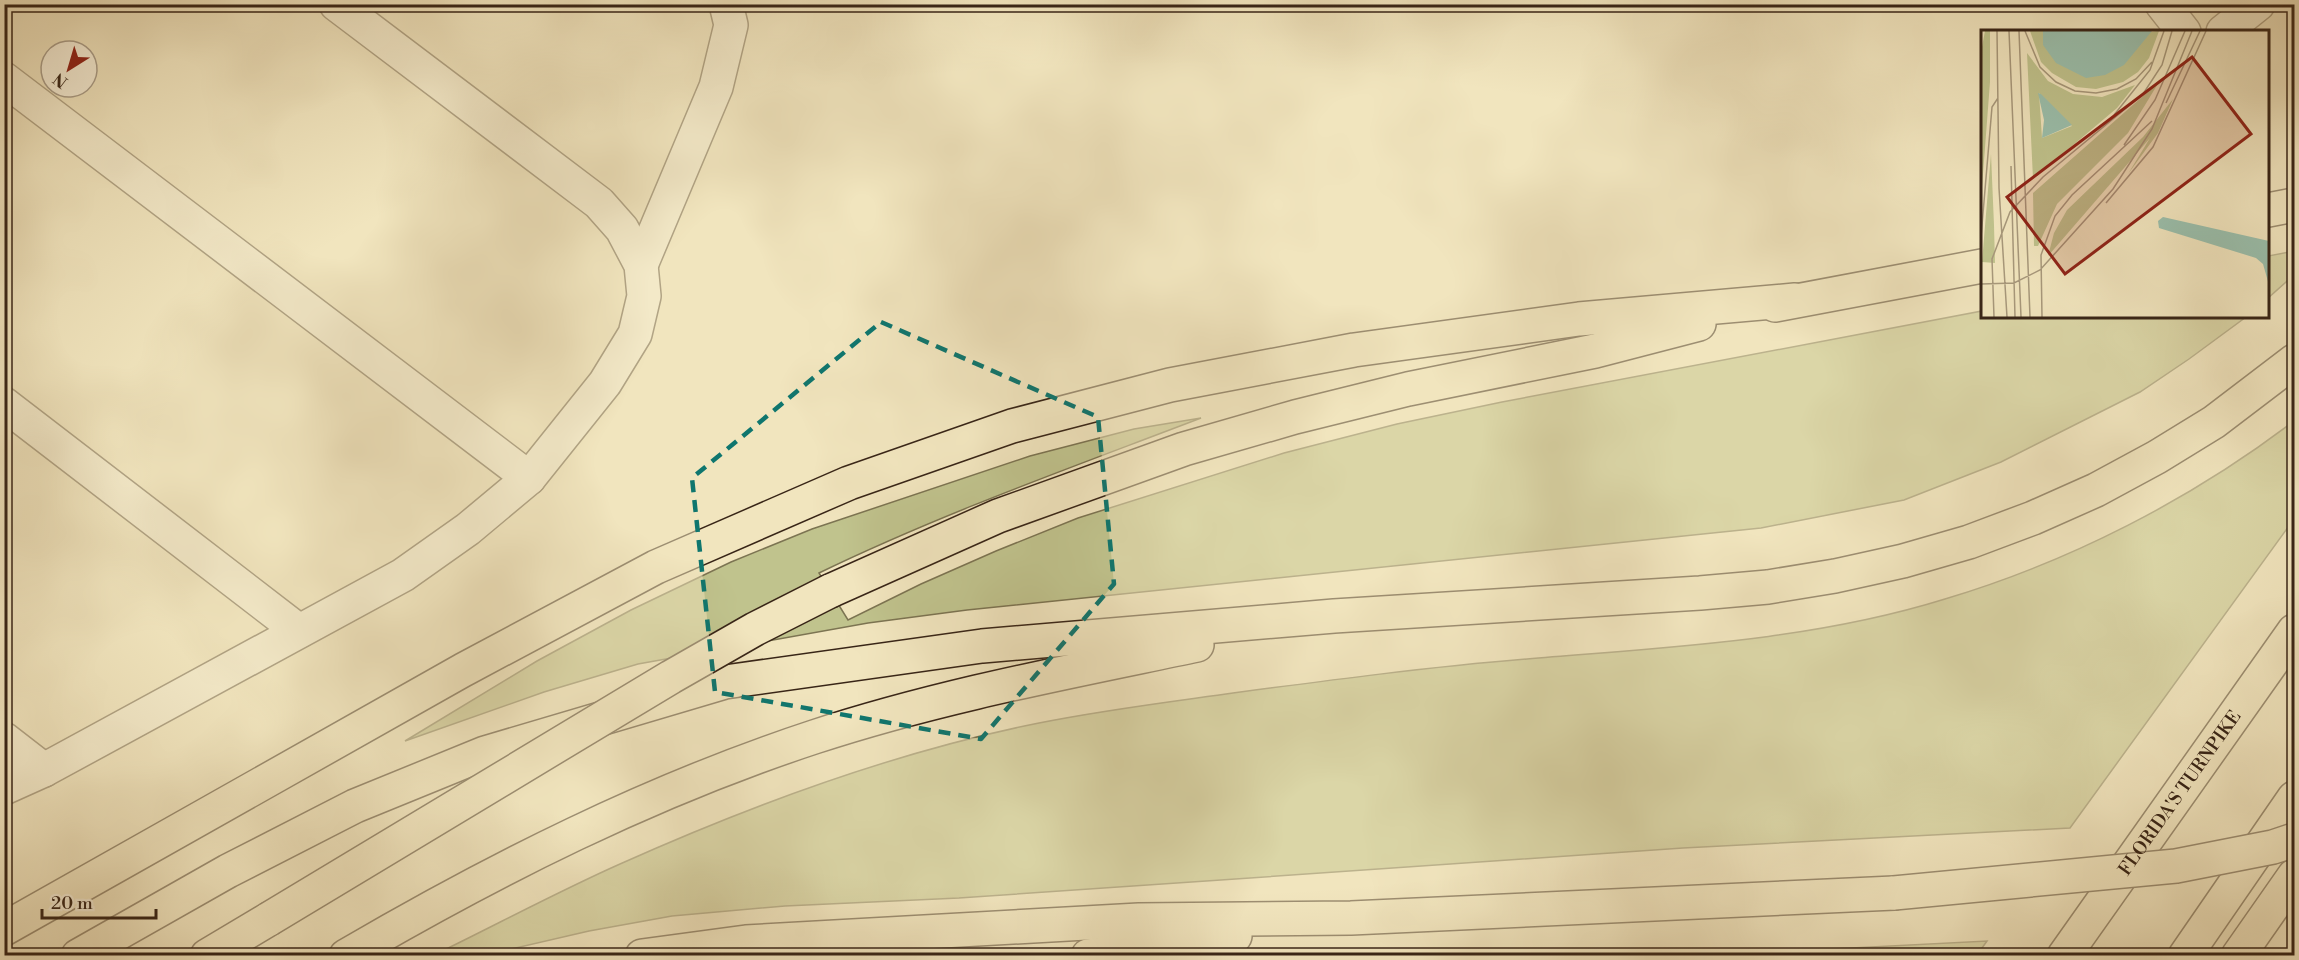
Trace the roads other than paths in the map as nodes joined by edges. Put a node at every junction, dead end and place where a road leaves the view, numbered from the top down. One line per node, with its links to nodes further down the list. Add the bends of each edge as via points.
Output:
1 (336, 4): 10 (lane, via 598,202 622,229)
2 (726, 4): 10 (lane, via 731,25 716,87)
3 (2162, 4): 5 (lane)
4 (2258, 4): 6 (lane)
5 (2182, 30)
6 (2226, 30)
7 (4, 79): 15 (lane)
8 (2295, 205): 9 (highway)
9 (2269, 210)
10 (641, 265): 15 (lane, via 644,296 635,334 605,383)
11 (1981, 266): 12 (highway)
12 (1795, 300): 26 (highway, via 1580,319 1342,352 1170,385 1012,426 914,460 849,483 656,567 442,682); 28 (highway, bridge, via 1595,351 1408,389 1295,417 1184,449 998,516 755,629)
13 (2295, 361): 16 (highway, via 2214,422 2096,490 1969,542 1903,561 1768,587)
14 (4, 404): 17 (lane)
15 (529, 478): 17 (lane, via 468,529 403,575)
16 (1334, 616): 27 (highway, via 982,646 725,682 485,753 355,806 228,871); 29 (highway, via 946,698 814,737 679,787 555,843 434,904)
17 (299, 631): 20 (lane)
18 (2295, 631): 32 (highway, FLORIDA'S TURNPIKE)
19 (4, 739): 20 (lane)
20 (44, 770): 21 (lane)
21 (4, 788)
22 (2295, 798): 33 (highway)
23 (2295, 840): 25 (highway, bridge, via 2176,866 1894,893)
24 (2295, 876): 34 (highway)
25 (1351, 918): 30 (highway, via 1103,922 746,942); 31 (highway)
26 (4, 929)
27 (78, 956)
28 (207, 956)
29 (346, 956)
30 (642, 956)
31 (1088, 956)
32 (2064, 956)
33 (2185, 956)
34 (2238, 956)

